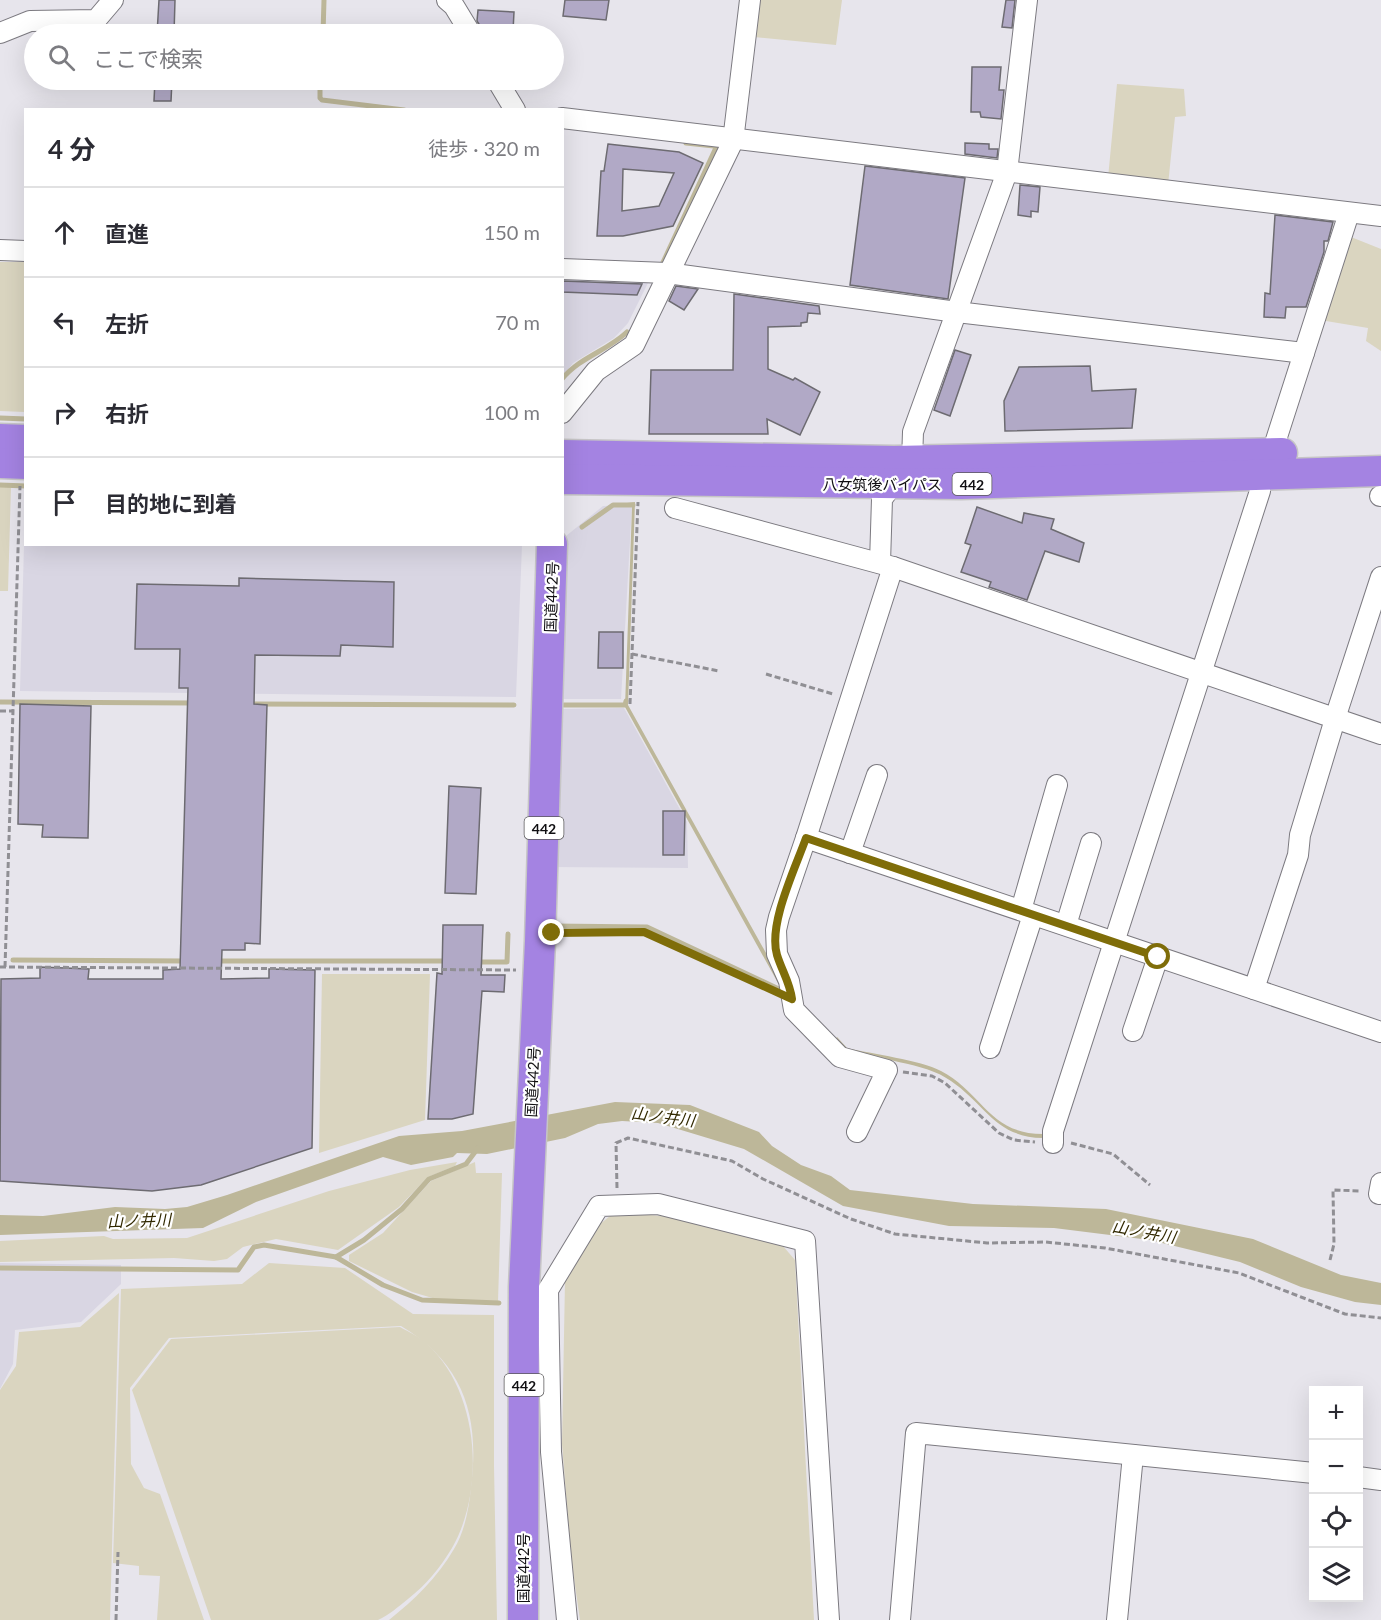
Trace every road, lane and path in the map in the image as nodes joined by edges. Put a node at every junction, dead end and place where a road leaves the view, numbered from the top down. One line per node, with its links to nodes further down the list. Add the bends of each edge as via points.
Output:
1 (113, 0): 6 (street, via 96,20 30,21)
2 (447, 0): 5 (street)
3 (750, 0): 10 (street)
4 (1027, 0): 11 (street)
5 (465, 24)
6 (0, 33)
7 (503, 90): 8 (street)
8 (514, 108)
9 (564, 118): 10 (street)
10 (733, 141): 11 (street); 17 (street)
11 (1007, 172): 12 (street); 18 (street)
12 (1349, 213): 13 (street); 19 (street)
13 (1381, 216)
14 (0, 250): 15 (street)
15 (24, 251)
16 (564, 269): 17 (street)
17 (667, 273): 18 (street); 20 (street, via 634,345 596,371)
18 (957, 312): 19 (street); 26 (street)
19 (1304, 353): 22 (street)
20 (564, 411)
21 (0, 439): 25 (highway)
22 (1276, 440)
23 (1381, 451): 26 (highway, 八女筑後バイパス / 442)
24 (564, 455): 26 (highway, 八女筑後バイパス / 442)
25 (18, 458): 42 (path)
26 (900, 469): 27 (highway, 八女筑後バイパス / 442); 28 (highway, 八女筑後バイパス / 442); 33 (street, via 882,499)
27 (564, 479)
28 (1381, 488)
29 (1260, 491): 37 (street)
30 (638, 498): 35 (path)
31 (675, 508): 33 (street)
32 (552, 546): 57 (highway, 国道442号 / 442)
33 (886, 565): 37 (street); 39 (street)
34 (1381, 577): 43 (street)
35 (632, 654): 36 (path); 40 (path)
36 (718, 671)
37 (1202, 673): 43 (street); 53 (street)
38 (766, 674): 39 (path)
39 (851, 699): 47 (street)
40 (630, 704)
41 (0, 711): 42 (path)
42 (14, 711): 56 (path)
43 (1336, 719): 44 (street); 58 (street, via 1300,835 1298,855)
44 (1381, 734)
45 (878, 775): 49 (street)
46 (1057, 785): 50 (street)
47 (806, 838): 49 (street); 59 (street, via 776,930 777,954)
48 (1091, 843): 51 (street)
49 (850, 853): 50 (street)
50 (1027, 913): 51 (street); 62 (street)
51 (1066, 926): 53 (street)
52 (552, 933): 59 (path, via 644,932)
53 (1115, 942): 54 (street); 65 (street)
54 (1158, 957): 58 (street); 61 (street)
55 (0, 967): 56 (path)
56 (5, 967): 57 (path)
57 (538, 971): 70 (highway, 国道442号 / 442, via 530,1150)
58 (1254, 989): 60 (street)
59 (792, 999): 63 (street, via 794,1010 840,1057)
60 (1381, 1030)
61 (1133, 1031)
62 (990, 1048)
63 (887, 1070): 64 (street); 65 (path, via 932,1076 945,1083 999,1133 1014,1140)
64 (857, 1132)
65 (1053, 1137): 66 (path, via 1113,1154)
66 (1150, 1185)
67 (1380, 1188): 69 (path, via 1333,1190 1334,1244)
68 (618, 1205): 70 (street, via 599,1206); 71 (path, via 615,1152 619,1140 628,1138 732,1161 877,1230 987,1243 1045,1242 1155,1256 1239,1273 1346,1314); 82 (street, via 658,1204 805,1240)
69 (1330, 1260)
70 (536, 1288): 77 (highway, 国道442号 / 442); 81 (street)
71 (1381, 1318)
72 (1133, 1455): 73 (street); 83 (street, via 916,1433); 84 (street)
73 (1309, 1473)
74 (1363, 1477): 75 (street)
75 (1381, 1479)
76 (118, 1552): 78 (path)
77 (523, 1583): 79 (highway, 国道442号 / 442); 80 (highway)
78 (116, 1620)
79 (523, 1620)
80 (539, 1620)
81 (567, 1620)
82 (829, 1620)
83 (900, 1620)
84 (1117, 1620)

